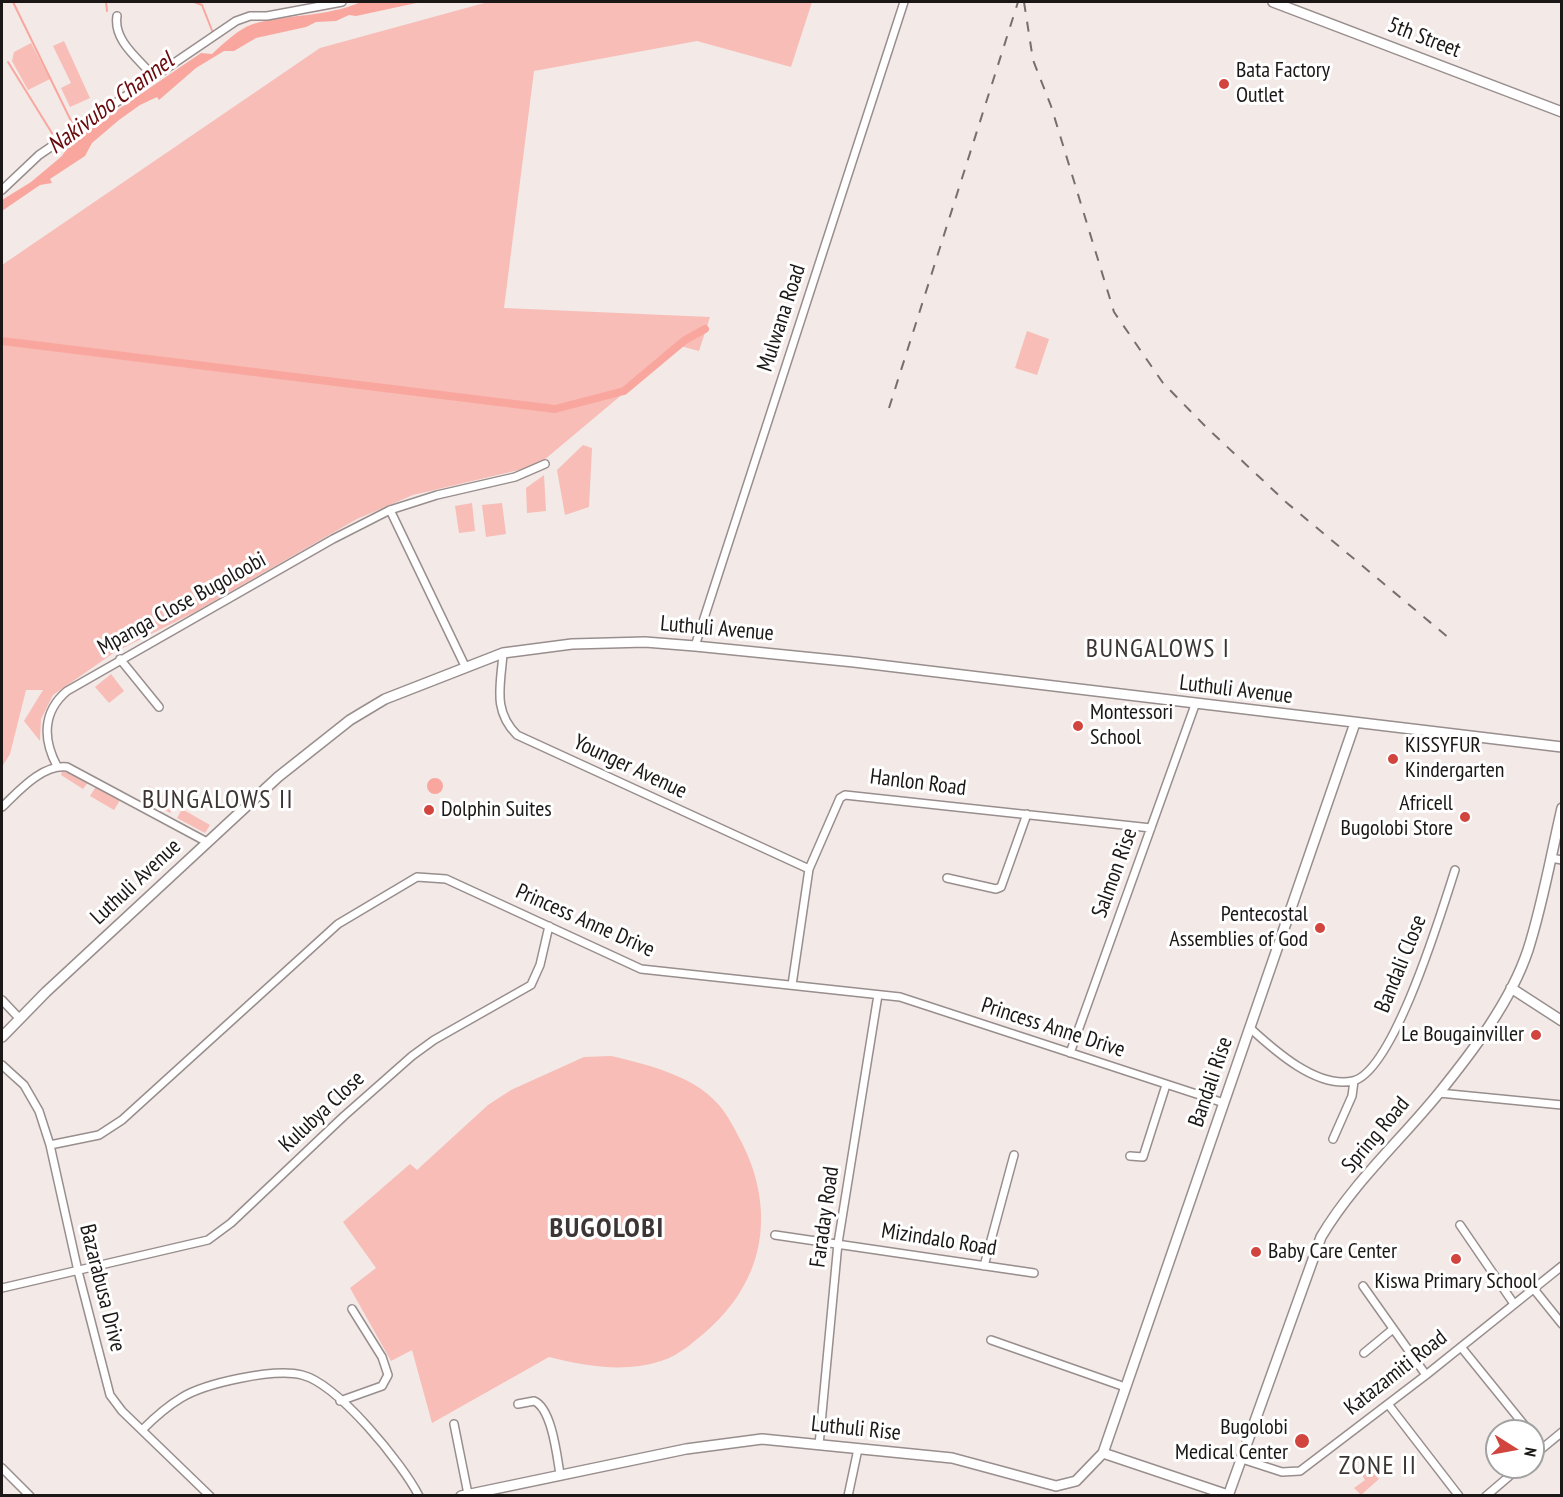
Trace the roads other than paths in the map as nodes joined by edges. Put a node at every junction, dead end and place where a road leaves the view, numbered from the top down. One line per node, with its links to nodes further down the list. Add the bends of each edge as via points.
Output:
1 (342, 2): 5 (street, via 244,17)
2 (904, 2): 10 (street, Mulwana Road)
3 (1273, 2): 6 (street, 5th Street)
4 (117, 16): 5 (street, via 115,28 122,40)
5 (154, 77): 7 (street, via 39,155)
6 (1562, 112)
7 (2, 190)
8 (545, 465): 9 (street, Mpanga Close Bugoloobi, via 515,477)
9 (390, 510): 12 (street, Mpanga Close Bugoloobi); 13 (street)
10 (695, 646): 11 (street, Luthuli Avenue, via 645,642 572,644); 14 (street, Luthuli Avenue)
11 (503, 653): 13 (street, Luthuli Avenue); 25 (street, Younger Avenue, via 500,704 503,720 517,735)
12 (120, 659): 15 (street); 18 (street, Mpanga Close Bugoloobi, via 67,691 54,704 46,741)
13 (465, 666): 23 (street, Luthuli Avenue, via 385,699 350,720 278,777)
14 (1195, 705): 16 (street, Luthuli Avenue); 22 (street, Salmon Rise)
15 (159, 707)
16 (1355, 723): 17 (street, Luthuli Avenue); 35 (street, Bandali Rise)
17 (1562, 747)
18 (57, 766): 19 (street, via 23,787); 23 (street, via 76,770)
19 (2, 807)
20 (1562, 808): 24 (street, Spring Road)
21 (1027, 814): 22 (street, Hanlon Road); 25 (street, Hanlon Road, via 845,795 840,798); 27 (street, via 1001,887)
22 (1151, 828): 37 (street, Salmon Rise)
23 (207, 842): 33 (street, Luthuli Avenue)
24 (1556, 859): 30 (street, Spring Road)
25 (809, 868): 29 (street, Hanlon Road)
26 (1455, 870): 39 (street, Bandali Close, via 1424,967 1402,1016 1370,1067)
27 (947, 878)
28 (549, 926): 29 (street, Princess Anne Drive, via 651,972); 45 (street, Princess Anne Drive, via 446,879 425,876 410,880 338,924 122,1120 99,1135); 53 (street, Kulubya Close, via 531,985 412,1056 223,1228 199,1243)
29 (792, 985): 31 (street, Princess Anne Drive)
30 (1511, 988): 34 (street); 41 (street, Spring Road)
31 (878, 995): 37 (street, Princess Anne Drive, via 915,1001); 50 (street, Faraday Road)
32 (2, 1000): 33 (street)
33 (20, 1018): 36 (street, Luthuli Avenue)
34 (1562, 1021)
35 (1250, 1028): 39 (street, via 1297,1066 1341,1082); 42 (street, Bandali Rise)
36 (2, 1037)
37 (1070, 1053): 40 (street, Princess Anne Drive)
38 (2, 1065): 45 (street, Bazarabusa Drive, via 30,1093)
39 (1354, 1081): 44 (street, via 1352,1096)
40 (1166, 1084): 42 (street, Princess Anne Drive); 47 (street, via 1143,1157)
41 (1439, 1093): 43 (street); 78 (street, Spring Road, via 1341,1207 1321,1237)
42 (1224, 1103): 66 (street, Bandali Rise)
43 (1562, 1105)
44 (1333, 1139)
45 (50, 1145): 53 (street, Bazarabusa Drive)
46 (1014, 1155): 51 (street)
47 (1130, 1156)
48 (1460, 1225): 58 (street)
49 (775, 1235): 50 (street, Mizindalo Road)
50 (838, 1243): 51 (street, Mizindalo Road); 74 (street, Faraday Road)
51 (984, 1266): 54 (street, Mizindalo Road)
52 (1562, 1266): 57 (street, Katazamiti Road)
53 (78, 1271): 56 (street, Kulubya Close); 72 (street, Bazarabusa Drive, via 110,1395)
54 (1034, 1273)
55 (1363, 1286): 61 (street)
56 (2, 1288)
57 (1533, 1288): 58 (street, Katazamiti Road); 60 (street)
58 (1514, 1304): 63 (street, Katazamiti Road)
59 (352, 1309): 67 (street, via 382,1357 388,1375 382,1386)
60 (1562, 1324)
61 (1393, 1329): 64 (street); 65 (street)
62 (991, 1340): 66 (street)
63 (1461, 1347): 65 (street, Katazamiti Road); 70 (street)
64 (1364, 1353)
65 (1426, 1375): 69 (street, Katazamiti Road)
66 (1125, 1387): 77 (street, Bandali Rise)
67 (340, 1401): 72 (street, via 304,1375 286,1372 215,1385 183,1397); 87 (street, via 395,1458)
68 (518, 1404): 80 (street, via 534,1401 542,1407 554,1438)
69 (1388, 1404): 78 (street, Katazamiti Road, via 1300,1471 1282,1472); 89 (street)
70 (1519, 1419)
71 (453, 1424): 83 (street)
72 (142, 1430): 86 (street, Bazarabusa Drive)
73 (1562, 1432): 75 (street)
74 (819, 1445): 76 (street, Luthuli Rise); 80 (street, Luthuli Rise, via 762,1439 730,1442)
75 (1545, 1446)
76 (858, 1449): 77 (street, Luthuli Rise, via 952,1458 1056,1485 1076,1481); 88 (street)
77 (1102, 1453): 84 (street)
78 (1242, 1459): 84 (street, Spring Road)
79 (2, 1468): 85 (street)
80 (560, 1474): 82 (street, Luthuli Rise)
81 (1506, 1479): 90 (street)
82 (481, 1493): 83 (street, Luthuli Rise)
83 (465, 1495)
84 (1228, 1495)
85 (30, 1496)
86 (210, 1496)
87 (419, 1496)
88 (848, 1496)
89 (1459, 1496)
90 (1486, 1496)

